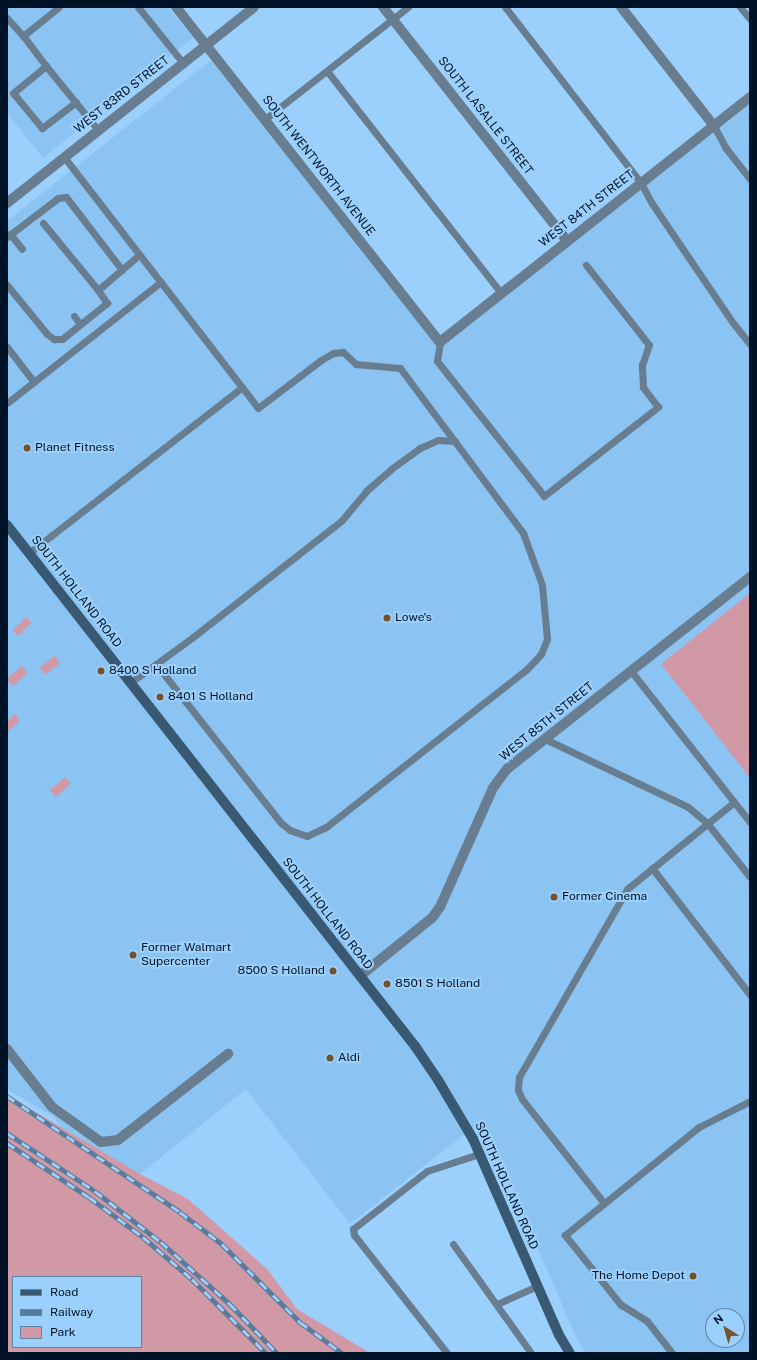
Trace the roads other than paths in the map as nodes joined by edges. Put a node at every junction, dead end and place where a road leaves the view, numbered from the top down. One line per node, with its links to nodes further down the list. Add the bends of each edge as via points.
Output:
1 (60, 7): 13 (lane)
2 (138, 7): 15 (lane)
3 (176, 7): 14 (street, SOUTH WENTWORTH AVENUE)
4 (254, 7): 14 (street, WEST 83RD STREET)
5 (383, 7): 11 (street, SOUTH LASALLE STREET)
6 (408, 7): 11 (lane)
7 (505, 7): 25 (lane)
8 (621, 7): 21 (street)
9 (740, 7): 12 (lane)
10 (7, 18): 13 (lane)
11 (393, 19): 17 (lane); 29 (street, SOUTH LASALLE STREET)
12 (750, 19)
13 (23, 36): 16 (lane)
14 (206, 45): 15 (street, WEST 83RD STREET); 20 (street, SOUTH WENTWORTH AVENUE)
15 (183, 63): 22 (street, WEST 83RD STREET)
16 (46, 66): 19 (lane); 19 (lane, via 13,93 42,128)
17 (327, 71): 20 (lane); 37 (lane)
18 (750, 97): 21 (street, WEST 84TH STREET)
19 (76, 102): 22 (lane)
20 (265, 119): 40 (street, SOUTH WENTWORTH AVENUE)
21 (714, 126): 24 (lane, via 725,147); 25 (street, WEST 84TH STREET)
22 (98, 130): 23 (street, WEST 83RD STREET)
23 (64, 157): 26 (street, WEST 83RD STREET); 31 (lane)
24 (750, 179)
25 (641, 183): 29 (street, WEST 84TH STREET); 41 (lane, via 651,202)
26 (7, 203)
27 (43, 223): 36 (lane)
28 (9, 235): 30 (lane); 33 (lane, via 58,198 66,197)
29 (567, 241): 37 (street, WEST 84TH STREET)
30 (22, 249)
31 (139, 255): 33 (lane); 34 (lane)
32 (586, 265): 40 (lane, via 649,345 642,365 643,387 658,407 544,496 437,361)
33 (122, 270): 36 (lane)
34 (161, 282): 43 (lane); 44 (lane)
35 (7, 285): 39 (lane, via 46,334 54,339 62,339)
36 (98, 290): 39 (lane, via 107,303)
37 (501, 294): 40 (street, WEST 84TH STREET)
38 (74, 316): 39 (lane)
39 (80, 324)
40 (440, 342)
41 (750, 344)
42 (7, 347): 43 (lane)
43 (34, 382): 45 (lane)
44 (242, 387): 46 (lane, via 258,408 321,360 334,353 343,352 356,364 400,368); 48 (lane)
45 (7, 403)
46 (455, 441): 50 (lane, via 438,440 420,448 391,469 366,491 342,520); 50 (lane, via 523,533 542,585 547,639 541,654 527,669 326,827 307,836 290,830 281,823)
47 (7, 526): 48 (main road, SOUTH HOLLAND ROAD)
48 (29, 553): 52 (main road, SOUTH HOLLAND ROAD)
49 (750, 577): 51 (street, WEST 85TH STREET)
50 (156, 664): 52 (lane)
51 (631, 671): 53 (street, WEST 85TH STREET); 54 (lane)
52 (130, 683): 59 (main road, SOUTH HOLLAND ROAD)
53 (545, 739): 56 (lane, via 688,806); 59 (street, WEST 85TH STREET, via 507,769 493,788 440,907 432,918)
54 (734, 802): 55 (lane); 56 (lane)
55 (750, 822)
56 (707, 823): 57 (lane); 58 (lane)
57 (652, 868): 60 (lane); 65 (lane, via 626,889 519,1077 518,1090 522,1099)
58 (750, 877)
59 (360, 976): 64 (main road, SOUTH HOLLAND ROAD, via 438,1080 457,1110)
60 (750, 995)
61 (7, 1049): 62 (street, via 52,1107 101,1142 118,1140)
62 (228, 1054)
63 (750, 1101): 65 (lane, via 699,1127)
64 (479, 1154): 67 (main road, SOUTH HOLLAND ROAD); 69 (lane, via 427,1171 353,1229 354,1235)
65 (604, 1203): 72 (lane, via 564,1235 620,1305 647,1321)
66 (453, 1244): 68 (lane)
67 (538, 1286): 68 (lane); 71 (main road, SOUTH HOLLAND ROAD, via 559,1335)
68 (497, 1304): 70 (lane)
69 (447, 1353)
70 (531, 1353)
71 (570, 1353)
72 (672, 1353)

